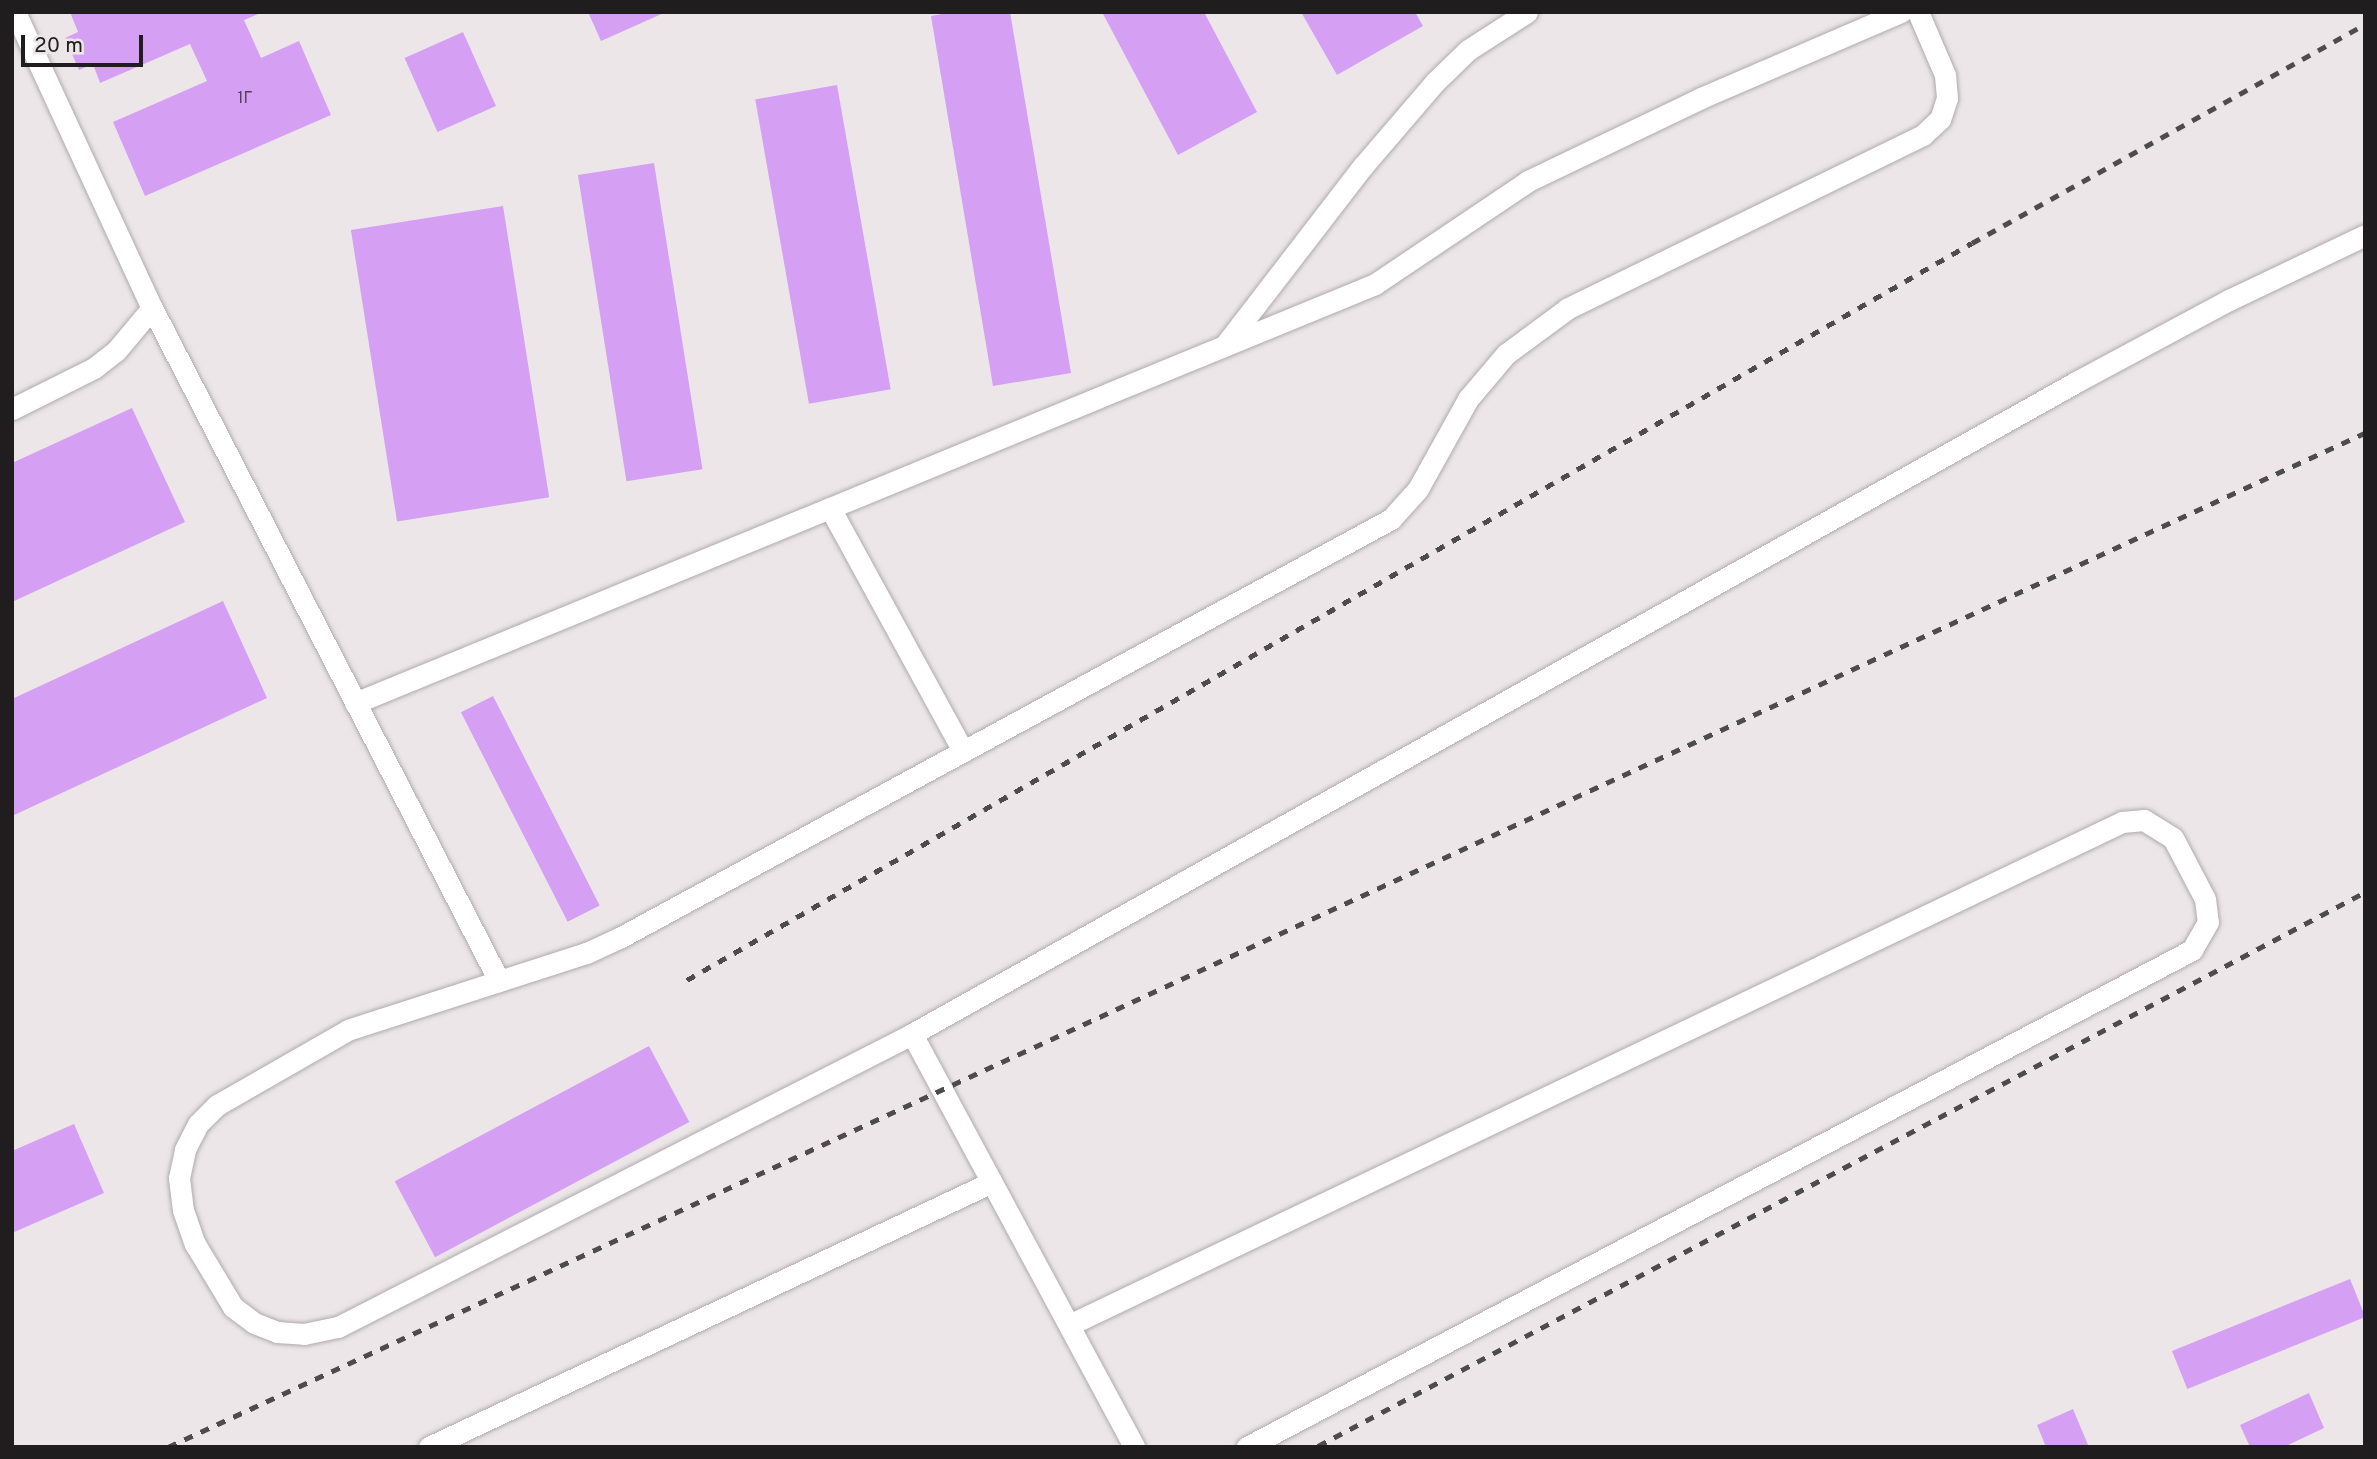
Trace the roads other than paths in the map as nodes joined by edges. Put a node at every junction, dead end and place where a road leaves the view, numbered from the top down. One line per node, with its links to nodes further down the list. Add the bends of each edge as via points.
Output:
1 (15, 12): 6 (lane)
2 (1527, 12): 7 (lane, via 1468,50 1435,82 1363,166)
3 (1901, 12): 7 (lane, via 1701,98 1528,181 1375,284)
4 (1918, 12): 11 (lane, via 1945,75 1947,98 1940,119 1923,135 1567,309 1506,354 1468,399 1418,489 1391,519)
5 (2365, 235): 13 (lane, via 2229,300 2076,382)
6 (152, 308): 8 (lane, via 94,368); 10 (lane)
7 (1224, 347): 9 (lane)
8 (12, 410)
9 (830, 508): 10 (lane); 11 (lane)
10 (355, 703): 12 (lane)
11 (962, 751): 12 (lane, via 621,937)
12 (499, 981): 13 (lane, via 348,1030 218,1105 198,1124 185,1150 179,1178 183,1210 212,1279 233,1307 254,1323 277,1332 304,1334 338,1327)
13 (912, 1034): 14 (lane)
14 (992, 1182): 15 (lane); 16 (lane)
15 (1069, 1325): 17 (lane); 18 (lane, via 2122,822 2144,820 2173,838 2204,899 2208,922 2192,950)
16 (429, 1447)
17 (1134, 1447)
18 (1247, 1447)

